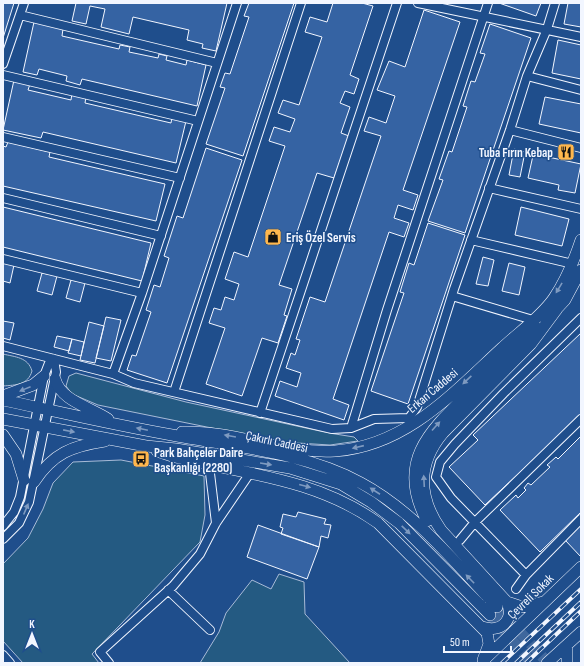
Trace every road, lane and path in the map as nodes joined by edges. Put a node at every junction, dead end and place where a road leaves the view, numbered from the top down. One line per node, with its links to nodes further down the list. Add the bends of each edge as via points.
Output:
1 (24, 3): 8 (street)
2 (237, 3): 12 (street)
3 (301, 3): 39 (street)
4 (397, 3): 44 (street)
5 (418, 3): 9 (street)
6 (488, 3): 9 (street)
7 (555, 3): 10 (street)
8 (20, 15): 12 (street); 13 (street)
9 (484, 17): 10 (street); 50 (street, via 387,310)
10 (547, 29): 11 (street); 15 (street)
11 (581, 37)
12 (217, 63): 17 (street)
13 (3, 64)
14 (3, 75): 17 (street)
15 (527, 76): 16 (street); 18 (street)
16 (581, 90)
17 (198, 121): 21 (street)
18 (510, 130): 20 (street); 22 (street)
19 (3, 137): 21 (street)
20 (581, 148)
21 (180, 178): 25 (street)
22 (489, 188): 24 (street); 26 (street)
23 (3, 198): 25 (street)
24 (581, 209)
25 (161, 236): 30 (street)
26 (471, 240): 29 (street); 31 (street)
27 (581, 240): 29 (main road, Erkan Caddesi)
28 (3, 259): 30 (street)
29 (577, 267): 32 (main road, Erkan Caddesi, via 565,300); 34 (main road, Erkan Caddesi, one-way to 34)
30 (142, 293): 37 (street)
31 (452, 296): 34 (street); 50 (street, via 416,407 409,418 374,419)
32 (557, 309): 64 (main road, Erkan Caddesi, one-way to 32, via 431,528 418,501 415,470 418,455 424,442 444,417); 70 (main road, one-way to 32, via 434,519 425,494 424,471 429,453 443,433 531,344)
33 (581, 318): 59 (street, via 504,393 440,462 436,477 451,498)
34 (534, 320): 51 (main road, Erkan Caddesi, one-way to 51, via 429,414 396,434 368,444 323,451 206,432)
35 (3, 346): 36 (street)
36 (54, 358): 37 (street); 38 (street, via 49,363)
37 (113, 374): 39 (street, via 134,383)
38 (49, 377): 40 (main road, one-way to 40); 42 (street); 43 (street); 48 (main road, via 64,395)
39 (174, 392): 44 (street)
40 (3, 396)
41 (3, 400): 42 (main road, Çakırlı Caddesi)
42 (37, 407): 43 (main road, Çakırlı Caddesi); 47 (street)
43 (49, 410): 48 (main road, Çakırlı Caddesi); 49 (street)
44 (260, 413): 50 (street, via 332,429)
45 (3, 419): 47 (main road, Çakırlı Caddesi)
46 (581, 419): 59 (street)
47 (34, 424): 49 (main road, Çakırlı Caddesi); 57 (street)
48 (115, 424): 51 (main road, Çakırlı Caddesi, one-way to 48)
49 (46, 427): 53 (main road, Çakırlı Caddesi, one-way to 53); 57 (street)
50 (351, 428)
51 (167, 434): 64 (main road, Çakırlı Caddesi, one-way to 51, via 407,514 377,492 327,467 293,457)
52 (3, 435): 57 (main road)
53 (113, 440): 54 (main road, Çakırlı Caddesi); 57 (main road, via 68,451 48,463)
54 (146, 446): 55 (main road, via 175,457); 70 (main road, Çakırlı Caddesi, one-way to 70, via 290,468 341,484 399,523)
55 (209, 465): 56 (main road); 60 (street)
56 (250, 473): 60 (street); 71 (main road, one-way to 71, via 312,488 362,511 378,523)
57 (29, 481): 61 (street); 62 (street, one-way to 57, via 23,517)
58 (581, 519): 66 (street)
59 (475, 522): 63 (street); 66 (street)
60 (216, 523): 68 (street, via 200,554)
61 (3, 526)
62 (3, 539)
63 (460, 540)
64 (453, 561): 70 (main road, Çakırlı Caddesi, one-way to 64)
65 (581, 567): 69 (main road, Çevreli Sokak)
66 (526, 575): 67 (street)
67 (516, 589)
68 (168, 590): 72 (street); 78 (street, via 100,652)
69 (545, 601): 70 (main road); 76 (main road, Çevreli Sokak)
70 (498, 608): 71 (main road, via 510,615 504,625 493,629)
71 (482, 627): 76 (main road, via 489,637)
72 (210, 630)
73 (581, 632): 74 (main road)
74 (567, 645): 79 (main road); 80 (main road)
75 (3, 656): 77 (street)
76 (482, 662)
77 (10, 663)
78 (109, 663)
79 (547, 663)
80 (567, 663)

